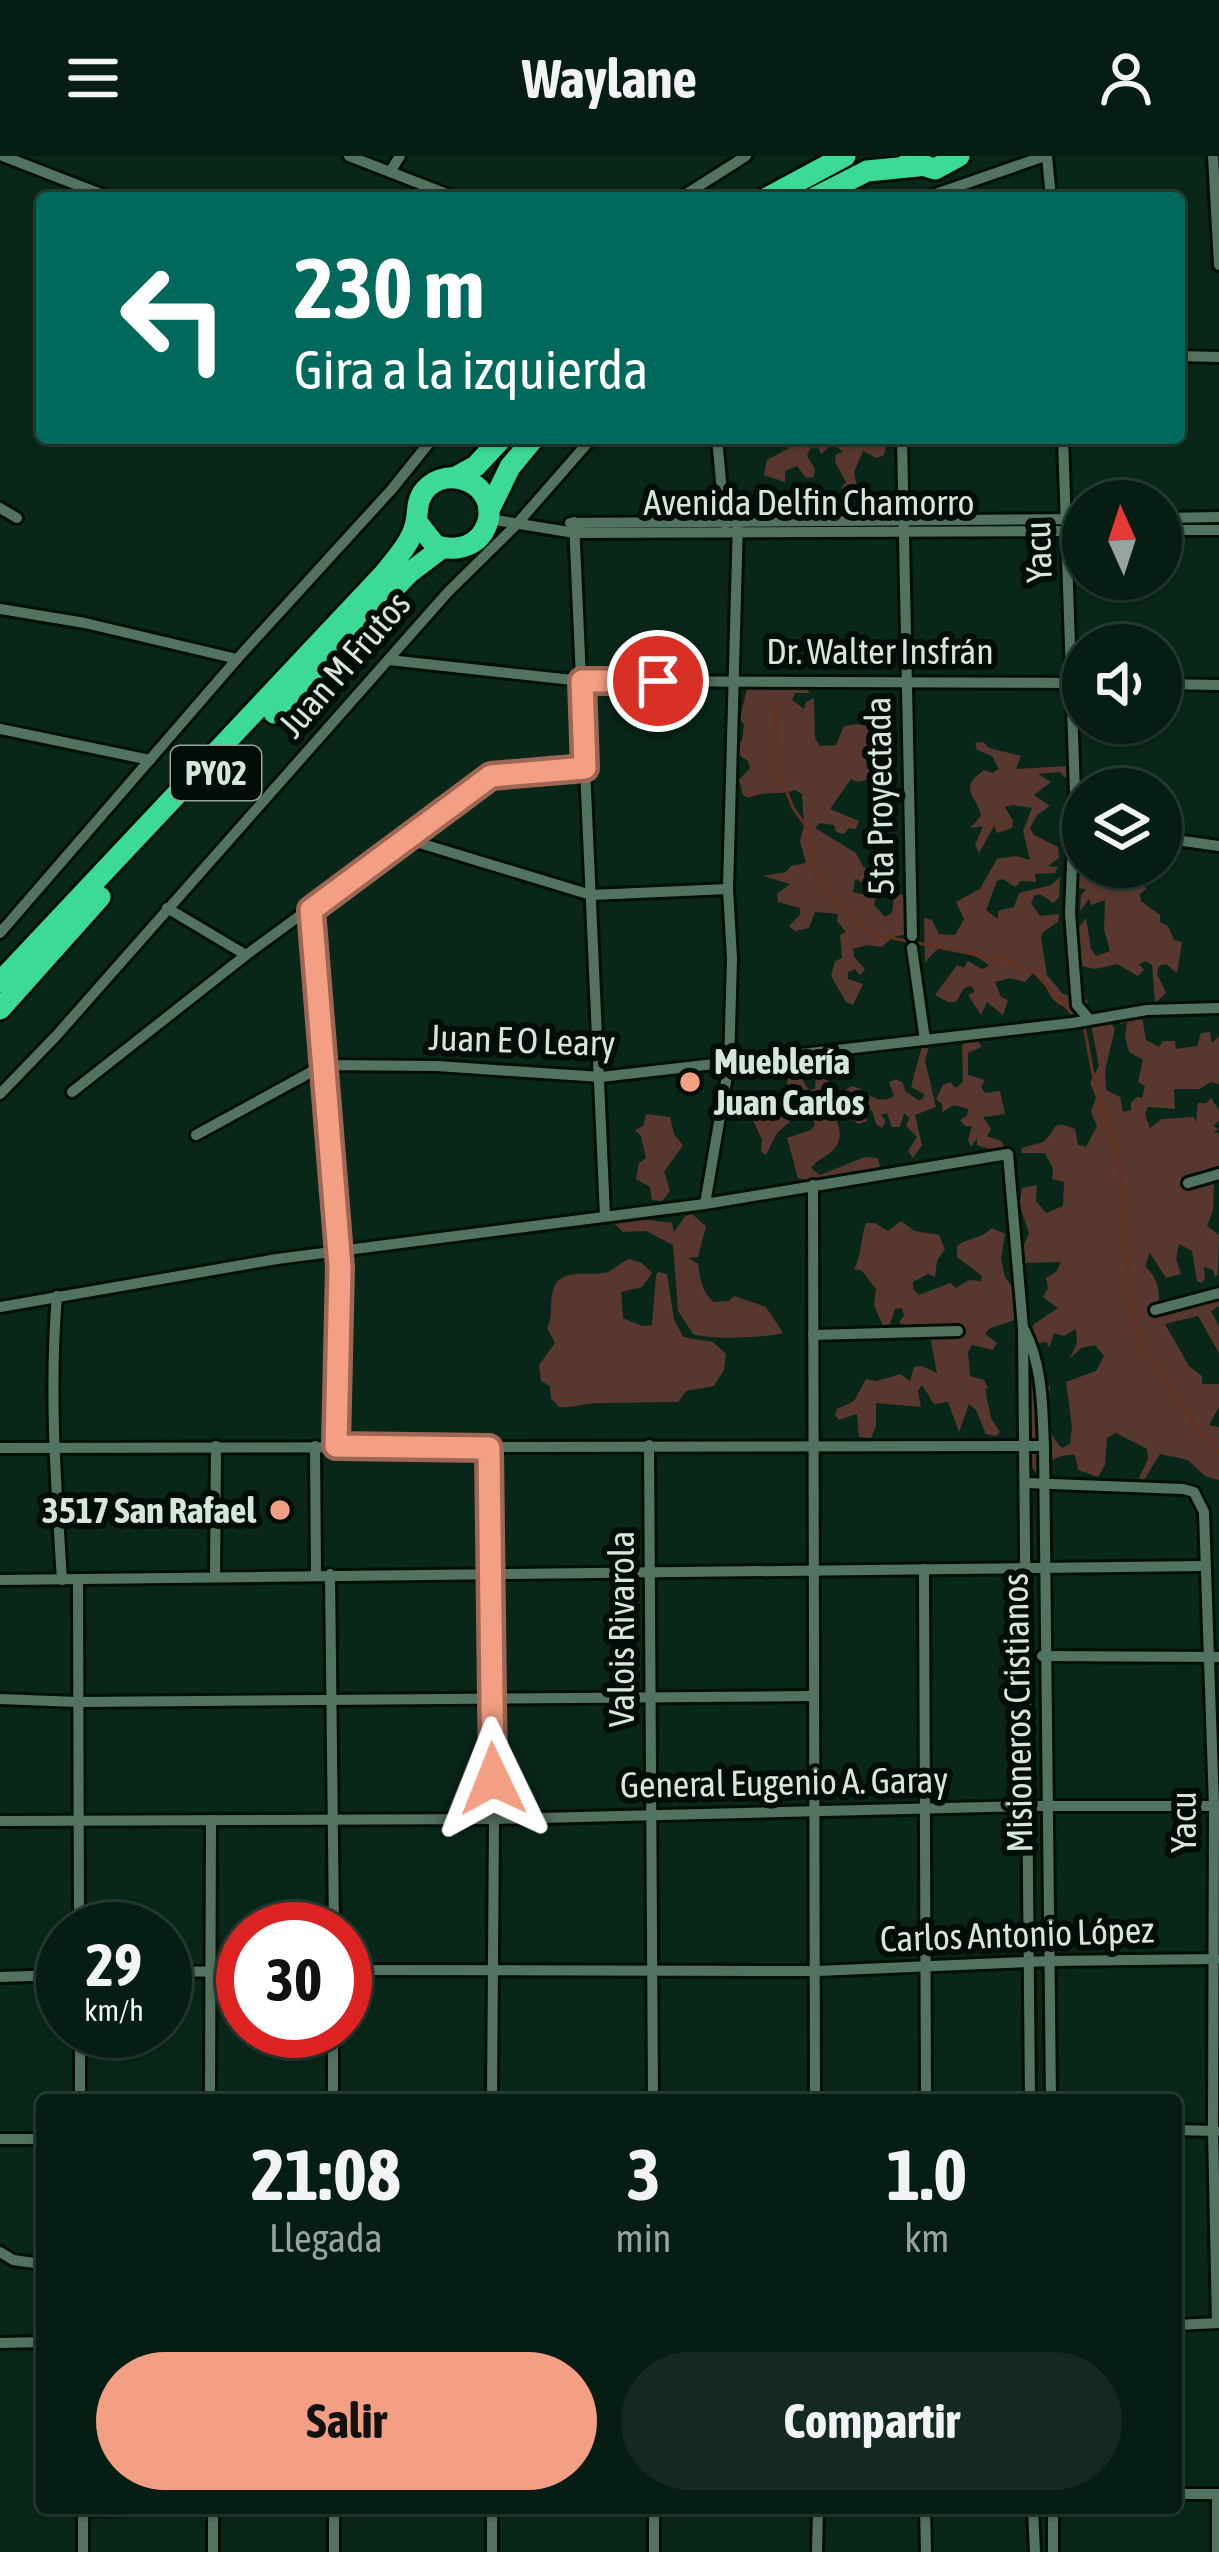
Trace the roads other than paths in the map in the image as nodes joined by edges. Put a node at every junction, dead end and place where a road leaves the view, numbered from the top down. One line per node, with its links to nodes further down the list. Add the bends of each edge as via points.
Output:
1 (2, 156): 10 (street)
2 (350, 156): 9 (street)
3 (400, 156): 9 (street)
4 (746, 156): 12 (street)
5 (845, 156): 13 (highway)
6 (1046, 156): 8 (street); 15 (street)
7 (1213, 156): 16 (street)
8 (934, 167): 14 (highway, via 867,172)
9 (390, 172): 11 (street)
10 (95, 192)
11 (442, 192)
12 (689, 192)
13 (778, 192)
14 (826, 192)
15 (1051, 192)
16 (1219, 265)
17 (1185, 356): 18 (street)
18 (1219, 357)
19 (428, 444): 28 (street)
20 (496, 444): 26 (highway)
21 (529, 444): 31 (highway, PY02)
22 (587, 444): 36 (street, Juan M Frutos)
23 (718, 444): 38 (street)
24 (902, 444): 39 (street, 5ta Proyectada)
25 (1064, 444): 27 (street, Yacu)
26 (456, 477): 29 (highway); 31 (highway, via 475,484)
27 (1065, 480)
28 (392, 489): 29 (street); 45 (street)
29 (421, 495): 35 (highway, PY02)
30 (0, 508): 33 (street)
31 (489, 514): 36 (street, Avenida Delfin Chamorro); 43 (highway, PY02, via 472,544)
32 (1219, 517): 34 (street)
33 (17, 518)
34 (1182, 518)
35 (417, 522): 43 (highway); 66 (highway, PY02, via 384,574)
36 (516, 525): 40 (street, Avenida Delfin Chamorro); 46 (street, Juan M Frutos)
37 (1062, 525): 39 (street, Avenida Delfin Chamorro)
38 (732, 526): 39 (street, Avenida Delfin Chamorro); 40 (street, Avenida Delfin Chamorro); 49 (street)
39 (904, 526): 47 (street, 5ta Proyectada)
40 (574, 528): 48 (street)
41 (1182, 530): 42 (street)
42 (1219, 530)
43 (442, 548): 68 (highway, PY02, via 141,850)
44 (0, 609): 45 (street)
45 (237, 659): 54 (street)
46 (389, 660): 48 (street, Dr. Walter Insfrán); 62 (street, Juan M Frutos)
47 (906, 680): 49 (street, Dr. Walter Insfrán); 50 (street, Dr. Walter Insfrán); 70 (street, 5ta Proyectada, via 912,942)
48 (582, 681): 49 (street, Dr. Walter Insfrán); 55 (street)
49 (734, 681): 60 (street)
50 (1062, 683)
51 (1182, 684): 52 (street)
52 (1219, 685)
53 (0, 728): 54 (street)
54 (150, 760): 64 (street)
55 (585, 768): 56 (street, via 491,776); 61 (street)
56 (403, 838): 61 (street); 63 (street)
57 (1182, 841): 58 (street)
58 (1219, 846)
59 (1072, 888): 69 (street, Yacu)
60 (728, 889): 61 (street); 71 (street)
61 (591, 895): 73 (street)
62 (167, 908): 65 (street); 75 (street, Juan M Frutos)
63 (311, 910): 65 (street); 72 (street)
64 (0, 933)
65 (245, 955): 74 (street)
66 (0, 982)
67 (1219, 1008): 69 (street, Juan E O Leary)
68 (0, 1009)
69 (1082, 1020): 70 (street, Juan E O Leary)
70 (925, 1040): 71 (street, Juan E O Leary)
71 (729, 1064): 73 (street, Juan E O Leary); 80 (street)
72 (324, 1066): 73 (street, Juan E O Leary); 76 (street, Juan E O Leary); 82 (street)
73 (601, 1077): 81 (street)
74 (72, 1092)
75 (0, 1094)
76 (196, 1136)
77 (1219, 1174): 78 (street)
78 (1188, 1183)
79 (813, 1185): 80 (street); 87 (street, Misioneros Cristianos, via 1009,1154); 89 (street)
80 (705, 1204): 81 (street)
81 (605, 1216): 82 (street)
82 (337, 1251): 84 (street); 95 (street)
83 (1219, 1293): 86 (street)
84 (56, 1297): 85 (street); 98 (street)
85 (0, 1307)
86 (1155, 1310)
87 (1024, 1328): 92 (street, Misioneros Cristianos); 96 (street, Misioneros Cristianos, via 1039,1370)
88 (958, 1331): 89 (street)
89 (813, 1335): 90 (street)
90 (814, 1444): 91 (street); 92 (street); 104 (street)
91 (649, 1445): 99 (street); 107 (street, Valois Rivarola)
92 (1026, 1445): 96 (street); 100 (street, Misioneros Cristianos)
93 (216, 1446): 94 (street); 98 (street); 111 (street)
94 (315, 1446): 95 (street); 108 (street)
95 (336, 1446): 99 (street)
96 (1044, 1446): 101 (street, Misioneros Cristianos)
97 (0, 1448): 98 (street)
98 (54, 1448): 113 (street)
99 (489, 1448): 110 (street)
100 (1026, 1483): 101 (street, Yacu); 105 (street, Misioneros Cristianos)
101 (1044, 1484): 102 (street, Misioneros Cristianos); 103 (street, Yacu, via 1194,1492 1204,1512)
102 (1045, 1566): 103 (street); 105 (street); 116 (street, Misioneros Cristianos)
103 (1205, 1566): 117 (street, Yacu)
104 (814, 1568): 106 (street); 107 (street); 119 (street)
105 (1027, 1568): 106 (street); 115 (street, Misioneros Cristianos)
106 (924, 1569): 127 (street)
107 (651, 1570): 110 (street); 118 (street, Valois Rivarola)
108 (316, 1574): 109 (street); 111 (street)
109 (330, 1574): 110 (street); 120 (street)
110 (488, 1574): 122 (street)
111 (215, 1576): 114 (street)
112 (0, 1580): 113 (street)
113 (62, 1580): 114 (street)
114 (78, 1580): 123 (street)
115 (1027, 1656): 116 (street); 124 (street, Misioneros Cristianos)
116 (1046, 1656): 117 (street); 126 (street, Misioneros Cristianos)
117 (1214, 1657): 125 (street, Yacu)
118 (652, 1694): 119 (street); 122 (street); 129 (street, Valois Rivarola)
119 (812, 1696): 128 (street)
120 (332, 1697): 122 (street); 123 (street); 130 (street)
121 (0, 1699): 123 (street)
122 (490, 1699): 131 (street)
123 (78, 1702): 134 (street)
124 (1028, 1806): 126 (street, General Eugenio A. Garay); 127 (street, General Eugenio A. Garay); 139 (street, Misioneros Cristianos)
125 (1216, 1806): 126 (street, General Eugenio A. Garay); 137 (street, Yacu)
126 (1049, 1807): 138 (street, Misioneros Cristianos)
127 (924, 1808): 128 (street, General Eugenio A. Garay); 140 (street)
128 (812, 1812): 129 (street, General Eugenio A. Garay); 147 (street)
129 (653, 1816): 131 (street, General Eugenio A. Garay); 142 (street, Valois Rivarola)
130 (335, 1819): 131 (street, General Eugenio A. Garay); 132 (street, General Eugenio A. Garay); 136 (street)
131 (494, 1819): 141 (street)
132 (211, 1820): 134 (street, General Eugenio A. Garay); 145 (street)
133 (0, 1821): 134 (street, General Eugenio A. Garay)
134 (79, 1821): 135 (street)
135 (79, 1902)
136 (334, 1902)
137 (1216, 1959): 138 (street, Carlos Antonio López); 162 (street, Yacu)
138 (1050, 1961): 139 (street, Carlos Antonio López); 160 (street, Misioneros Cristianos)
139 (1029, 1962): 140 (street, Carlos Antonio López); 159 (street, Misioneros Cristianos)
140 (925, 1965): 147 (street, Carlos Antonio López); 158 (street)
141 (492, 1969): 142 (street, Carlos Antonio López); 143 (street, Carlos Antonio López); 155 (street)
142 (653, 1969): 147 (street, Carlos Antonio López); 156 (street, Valois Rivarola)
143 (372, 1970)
144 (192, 1971): 145 (street)
145 (209, 1971): 146 (street); 153 (street)
146 (216, 1971)
147 (817, 1971): 157 (street)
148 (36, 1976): 149 (street)
149 (0, 1978)
150 (80, 2058): 152 (street)
151 (333, 2058): 154 (street)
152 (80, 2094)
153 (210, 2094)
154 (333, 2094)
155 (492, 2094)
156 (653, 2094)
157 (815, 2094)
158 (926, 2094)
159 (1030, 2094)
160 (1052, 2094)
161 (1182, 2130): 162 (street)
162 (1216, 2130): 167 (street, Yacu)
163 (0, 2139): 164 (street)
164 (36, 2139)
165 (0, 2252): 166 (street)
166 (36, 2263)
167 (1218, 2324): 168 (street)
168 (1182, 2325)
169 (36, 2342): 170 (street)
170 (0, 2344)
171 (1182, 2494): 172 (street)
172 (1218, 2494): 191 (street)
173 (82, 2514): 182 (street)
174 (214, 2514): 183 (street)
175 (334, 2514): 184 (street)
176 (492, 2514): 185 (street)
177 (654, 2514): 186 (street)
178 (818, 2514): 187 (street)
179 (925, 2514): 188 (street)
180 (1033, 2514): 189 (street)
181 (1053, 2514): 190 (street)
182 (83, 2552)
183 (213, 2552)
184 (334, 2552)
185 (492, 2552)
186 (654, 2552)
187 (817, 2552)
188 (926, 2552)
189 (1034, 2552)
190 (1054, 2552)
191 (1217, 2552)

